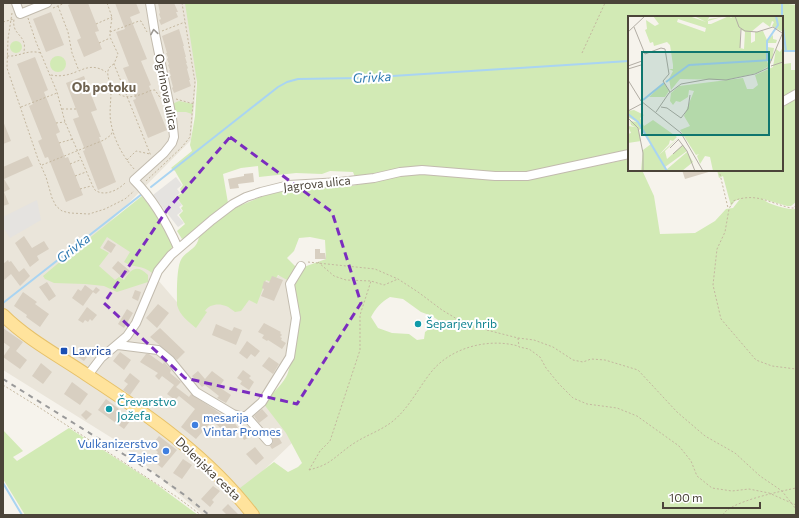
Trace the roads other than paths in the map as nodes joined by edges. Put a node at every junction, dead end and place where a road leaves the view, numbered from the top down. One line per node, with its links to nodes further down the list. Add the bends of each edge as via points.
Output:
1 (16, 3): 2 (street, via 20,14)
2 (47, 3)
3 (150, 3): 7 (street, Ogrinova ulica, one-way to 3, via 168,224 150,197 134,180 153,159 169,147 174,137)
4 (796, 94): 5 (street)
5 (783, 101)
6 (628, 154): 7 (street, Jagrova ulica, via 527,176 422,170 340,182 289,185 260,192 233,204)
7 (178, 248): 10 (street, Jagrova ulica, via 158,272 136,323)
8 (301, 266): 12 (street, via 290,284 296,318 290,357 262,402)
9 (4, 318): 11 (main road, Dolenjska cesta)
10 (118, 345): 11 (street, Jagrova ulica, via 101,358); 12 (street, via 158,350 170,360 196,392 233,414)
11 (88, 375): 14 (main road, Dolenjska cesta, via 200,458)
12 (246, 416): 13 (street)
13 (268, 441)
14 (253, 515)

